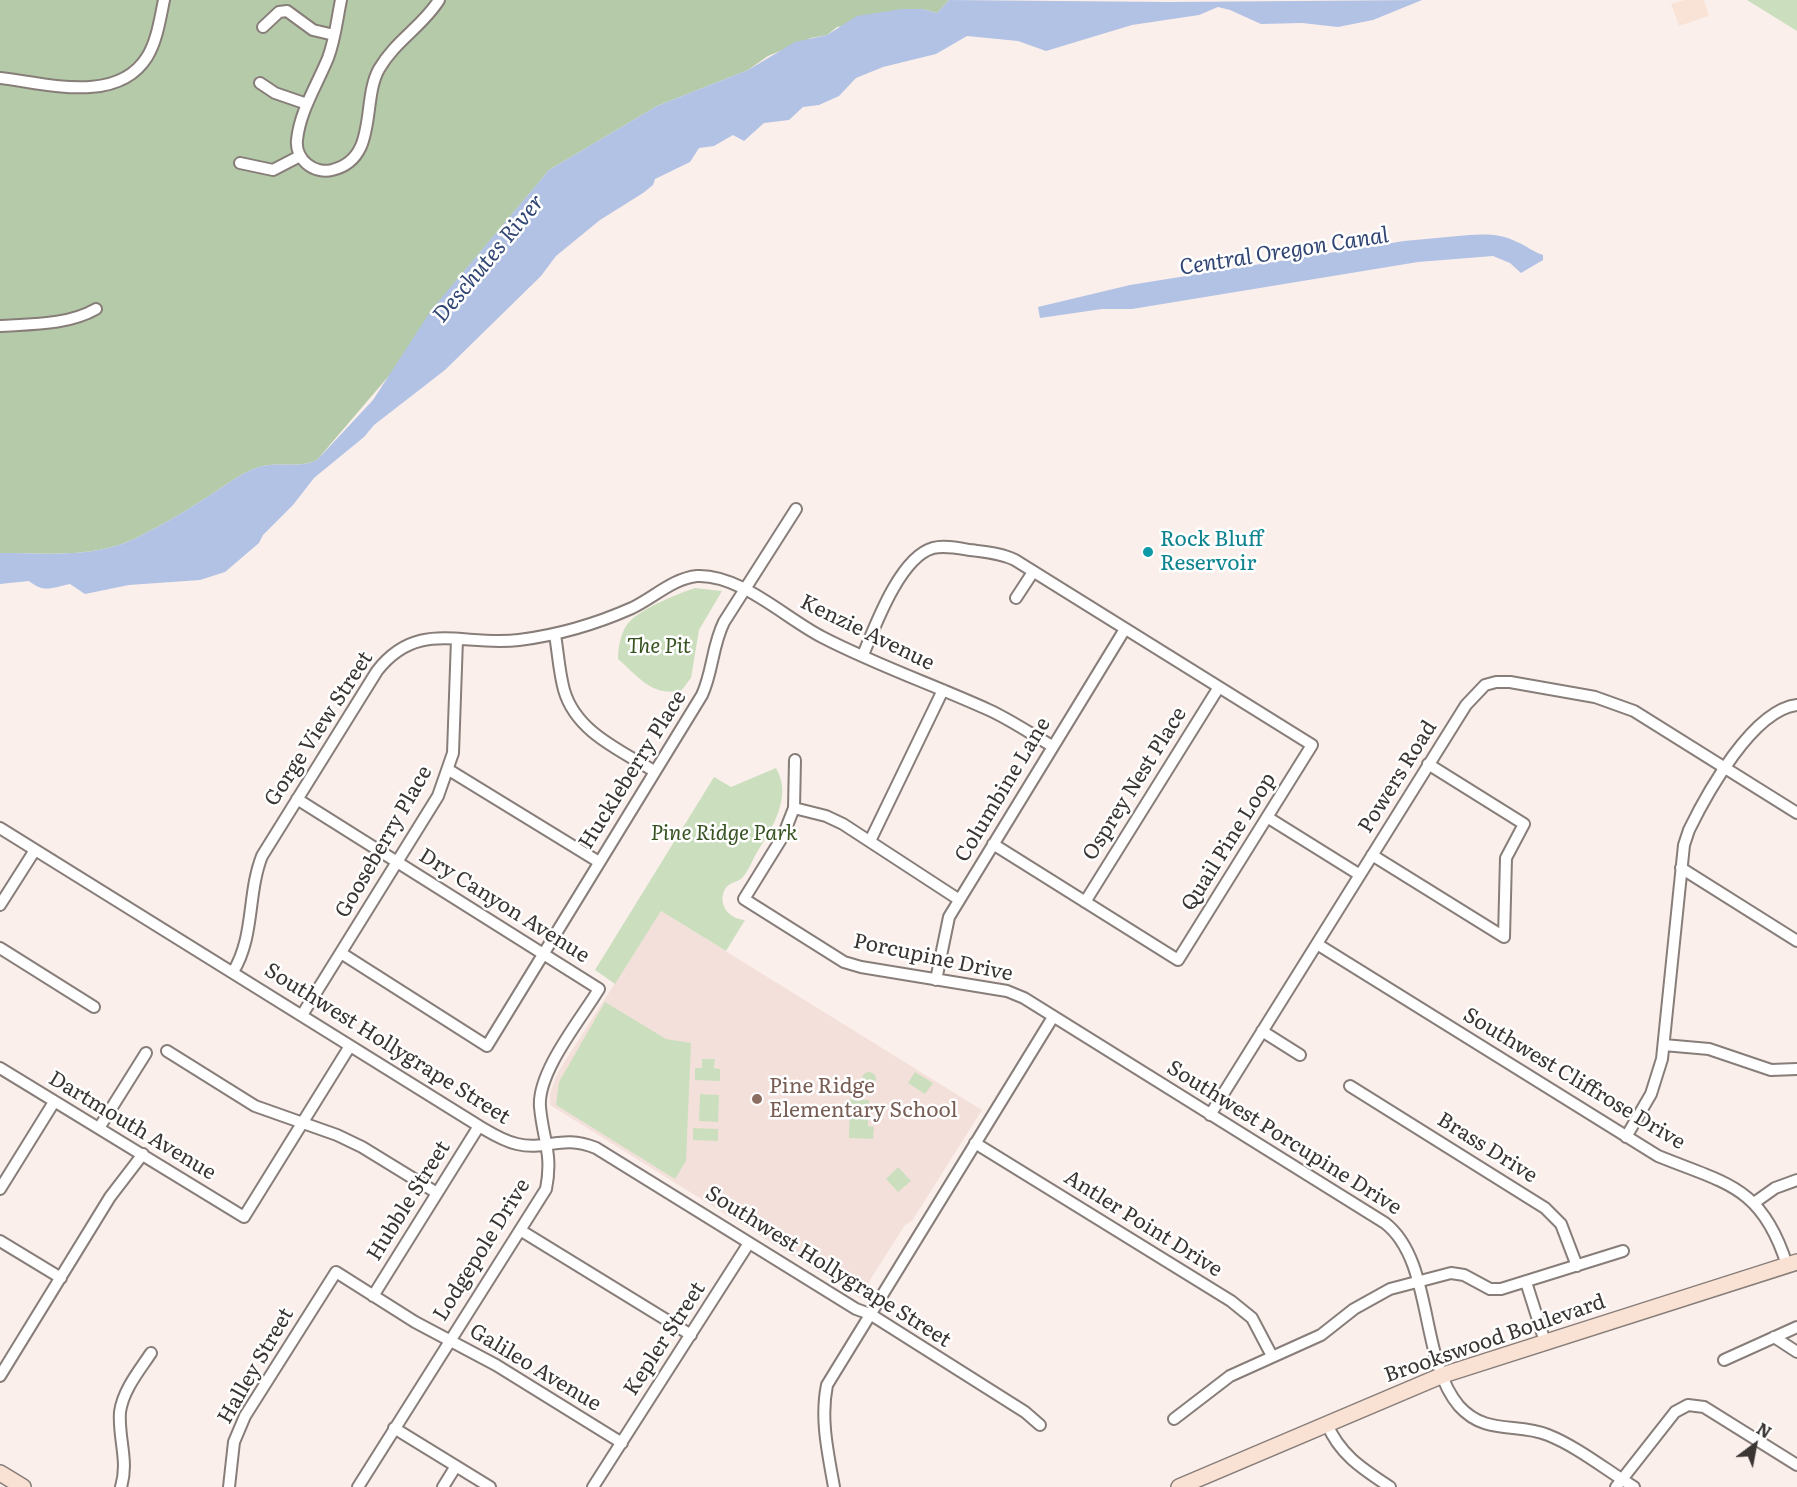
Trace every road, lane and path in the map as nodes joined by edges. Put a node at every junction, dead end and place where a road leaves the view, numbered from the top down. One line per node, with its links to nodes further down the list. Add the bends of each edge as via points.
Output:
1 (164, 0): 6 (street, via 148,56 124,79 88,88)
2 (341, 0): 5 (street)
3 (439, 0): 9 (street, via 428,18 397,44 379,69 369,96 366,136 356,156 346,165 328,171 316,170)
4 (263, 27): 5 (street, via 287,10 313,30)
5 (334, 34): 8 (street, via 329,56)
6 (0, 78)
7 (260, 83): 8 (street, via 275,93)
8 (307, 104): 9 (street, via 297,140)
9 (300, 156): 10 (street, via 273,170)
10 (240, 163)
11 (96, 309): 12 (street, via 66,320)
12 (0, 326)
13 (796, 509): 15 (street, Huckleberry Place)
14 (1033, 572): 16 (street); 17 (street, Quail Pine Loop); 20 (street, Quail Pine Loop, via 1001,555 951,547 926,550 908,567 889,598)
15 (744, 590): 18 (street, Gorge View Street, via 719,577 695,576 600,622); 20 (street, Kenzie Avenue, via 820,637); 29 (street, Huckleberry Place, via 718,635 712,670 702,695)
16 (1016, 598)
17 (1125, 629): 21 (street, Quail Pine Loop); 24 (street, Columbine Lane)
18 (555, 634): 19 (street, Gorge View Street, via 516,640); 29 (street, via 564,689 581,721 594,734)
19 (457, 639): 28 (street, Gooseberry Place); 30 (street, Gorge View Street, via 416,641 385,660)
20 (862, 655): 22 (street, Kenzie Avenue)
21 (1219, 687): 33 (street, Quail Pine Loop, via 1312,745); 44 (street, Osprey Nest Place)
22 (943, 690): 24 (street, Kenzie Avenue, via 991,711); 35 (street, Kenzie Avenue)
23 (1797, 705): 27 (street, via 1778,711 1754,728)
24 (1052, 746): 36 (street, Columbine Lane)
25 (795, 760): 31 (street)
26 (1428, 764): 27 (street, Powers Road, via 1475,693 1496,682 1614,703 1654,722); 38 (street, Powers Road); 38 (street, via 1524,824 1506,858 1504,937)
27 (1726, 768): 32 (street, Powers Road); 41 (street, via 1689,830)
28 (449, 770): 39 (street, Gooseberry Place, via 438,796); 40 (street)
29 (654, 771): 40 (street, Huckleberry Place)
30 (297, 799): 39 (street, Dry Canyon Avenue); 51 (street, Gorge View Street, via 262,856 254,877 246,947)
31 (794, 808): 35 (street, via 826,816); 52 (street, Porcupine Drive, via 783,836 744,899 844,962)
32 (1797, 813)
33 (1267, 817): 42 (street); 44 (street, Quail Pine Loop, via 1178,960)
34 (0, 828): 37 (street, Southwest Hollygrape Street)
35 (870, 841): 43 (street)
36 (993, 844): 43 (street, Columbine Lane); 44 (street, Quail Pine Loop)
37 (35, 850): 45 (street); 51 (street, Southwest Hollygrape Street)
38 (1372, 855): 42 (street, Powers Road)
39 (397, 862): 49 (street, Gooseberry Place); 50 (street, Dry Canyon Avenue)
40 (599, 862): 50 (street, Huckleberry Place)
41 (1682, 868): 46 (street); 58 (street)
42 (1360, 875): 47 (street, Powers Road)
43 (958, 899): 52 (street, Columbine Lane, via 944,929)
44 (1085, 902)
45 (0, 905)
46 (1797, 941)
47 (1317, 944): 57 (street, Powers Road); 71 (street, Southwest Cliffrose Drive)
48 (0, 948): 54 (street)
49 (340, 953): 50 (street, Huckleberry Place, via 487,1046); 55 (street, Gooseberry Place)
50 (543, 953): 53 (street, Dry Canyon Avenue)
51 (233, 972): 55 (street, Southwest Hollygrape Street)
52 (936, 980): 56 (street, Porcupine Drive, via 1007,992)
53 (599, 989): 72 (street, Lodgepole Drive, via 541,1089)
54 (94, 1007)
55 (302, 1015): 59 (street, Southwest Hollygrape Street)
56 (1053, 1017): 67 (street, Southwest Porcupine Drive); 73 (street)
57 (1262, 1031): 62 (street); 67 (street, Powers Road)
58 (1664, 1045): 64 (street, via 1709,1049 1771,1070); 71 (street, via 1651,1094)
59 (350, 1046): 68 (street); 69 (street, Southwest Hollygrape Street)
60 (168, 1051): 68 (street, via 255,1106)
61 (146, 1053): 70 (street)
62 (1300, 1055)
63 (0, 1068): 66 (street, Dartmouth Avenue)
64 (1797, 1069)
65 (1350, 1086): 84 (street, Brass Drive, via 1545,1208 1561,1224)
66 (54, 1102): 70 (street, Dartmouth Avenue); 76 (street)
67 (1210, 1115): 87 (street, Southwest Porcupine Drive, via 1396,1231 1408,1249)
68 (303, 1123): 74 (street, Dartmouth Avenue, via 244,1217); 77 (street, via 362,1147)
69 (479, 1126): 72 (street, Southwest Hollygrape Street, via 517,1144); 77 (street, Hubble Street)
70 (99, 1128): 74 (street, Dartmouth Avenue)
71 (1626, 1137): 78 (street, Southwest Cliffrose Drive, via 1659,1156 1723,1181)
72 (547, 1143): 79 (street, Lodgepole Drive, via 550,1166 546,1189); 81 (street, Southwest Hollygrape Street, via 569,1140 596,1148)
73 (975, 1143): 90 (street); 98 (street, Antler Point Drive, via 1231,1301 1252,1318)
74 (143, 1154): 86 (street, via 110,1197)
75 (1797, 1180): 78 (street, via 1775,1188)
76 (0, 1189)
77 (437, 1193): 89 (street, Hubble Street)
78 (1754, 1203): 83 (street, Southwest Cliffrose Drive)
79 (520, 1230): 92 (street); 94 (street, Lodgepole Drive)
80 (0, 1241): 86 (street)
81 (749, 1243): 90 (street, Southwest Hollygrape Street, via 855,1309); 92 (street, Kepler Street)
82 (1623, 1251): 84 (street)
83 (1792, 1264): 95 (main road, Brookswood Boulevard)
84 (1577, 1266): 88 (street)
85 (336, 1272): 89 (street, Galileo Avenue); 113 (street, Halley Street, via 245,1416 234,1442)
86 (61, 1278): 101 (street)
87 (1416, 1281): 88 (street, via 1451,1273 1496,1290); 98 (street, via 1370,1299 1321,1335); 100 (street, Southwest Porcupine Drive)
88 (1526, 1282): 95 (street)
89 (374, 1296): 94 (street, Galileo Avenue)
90 (870, 1314): 104 (street, Southwest Hollygrape Street); 118 (street, via 836,1368 824,1401)
91 (1797, 1327): 93 (street)
92 (691, 1335): 106 (street, Kepler Street)
93 (1774, 1337): 96 (street); 99 (street)
94 (449, 1340): 105 (street, Lodgepole Drive); 106 (street, Galileo Avenue)
95 (1545, 1342): 100 (main road, Brookswood Boulevard)
96 (1797, 1352)
97 (151, 1353): 112 (street, via 122,1402 126,1468)
98 (1272, 1356): 102 (street, via 1230,1376)
99 (1724, 1360)
100 (1443, 1374): 103 (main road, Brookswood Boulevard); 110 (street, Southwest Porcupine Drive, via 1459,1405 1475,1418 1495,1427 1548,1434)
101 (0, 1377)
102 (1174, 1419)
103 (1327, 1424): 119 (main road, Brookswood Boulevard); 120 (street, via 1342,1451 1356,1465)
104 (1040, 1425)
105 (394, 1428): 107 (street); 114 (street, Lodgepole Drive)
106 (622, 1443): 117 (street, Kepler Street)
107 (456, 1466): 115 (street); 116 (street)
108 (1797, 1466): 110 (street, via 1704,1407 1688,1405 1675,1412)
109 (0, 1473): 111 (main road)
110 (1618, 1483): 121 (street, Southwest Porcupine Drive)
111 (22, 1487)
112 (121, 1487)
113 (229, 1487)
114 (358, 1487)
115 (443, 1487)
116 (490, 1487)
117 (593, 1487)
118 (834, 1487)
119 (1179, 1487)
120 (1390, 1487)
121 (1634, 1487)

